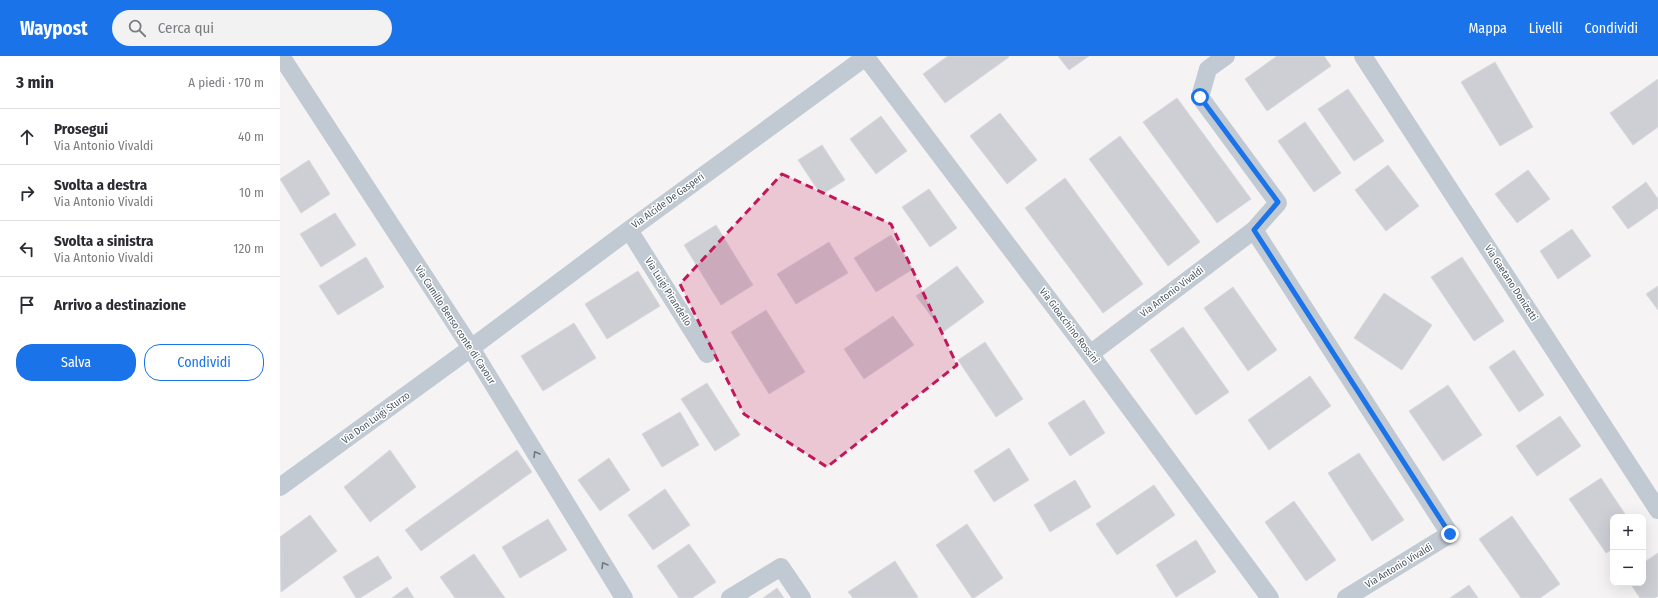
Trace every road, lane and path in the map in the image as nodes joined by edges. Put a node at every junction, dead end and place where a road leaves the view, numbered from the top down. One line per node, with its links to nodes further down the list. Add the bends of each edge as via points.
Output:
1 (281, 56): 7 (street, Via Camillo Benso conte di Cavour)
2 (866, 56): 5 (street, Via Alcide De Gasperi); 9 (street, Via Gioacchino Rossini)
3 (1226, 56): 6 (street, Via Antonio Vivaldi, via 1208,69 1200,97 1278,202)
4 (1363, 56): 11 (street, Via Gaetano Donizetti)
5 (629, 230): 7 (street, Via Alcide De Gasperi); 8 (street, Via Luigi Pirandello)
6 (1254, 230): 9 (street, Via Antonio Vivaldi); 16 (street, Via Antonio Vivaldi, via 1450,534)
7 (471, 348): 10 (street, Via Don Luigi Sturzo); 12 (street, Via Camillo Benso conte di Cavour, one-way to 7)
8 (707, 354)
9 (1090, 354): 15 (street, Via Gioacchino Rossini)
10 (280, 487)
11 (1658, 510)
12 (624, 598)
13 (730, 598): 14 (street, via 781,567)
14 (802, 598)
15 (1270, 598)
16 (1346, 598)

